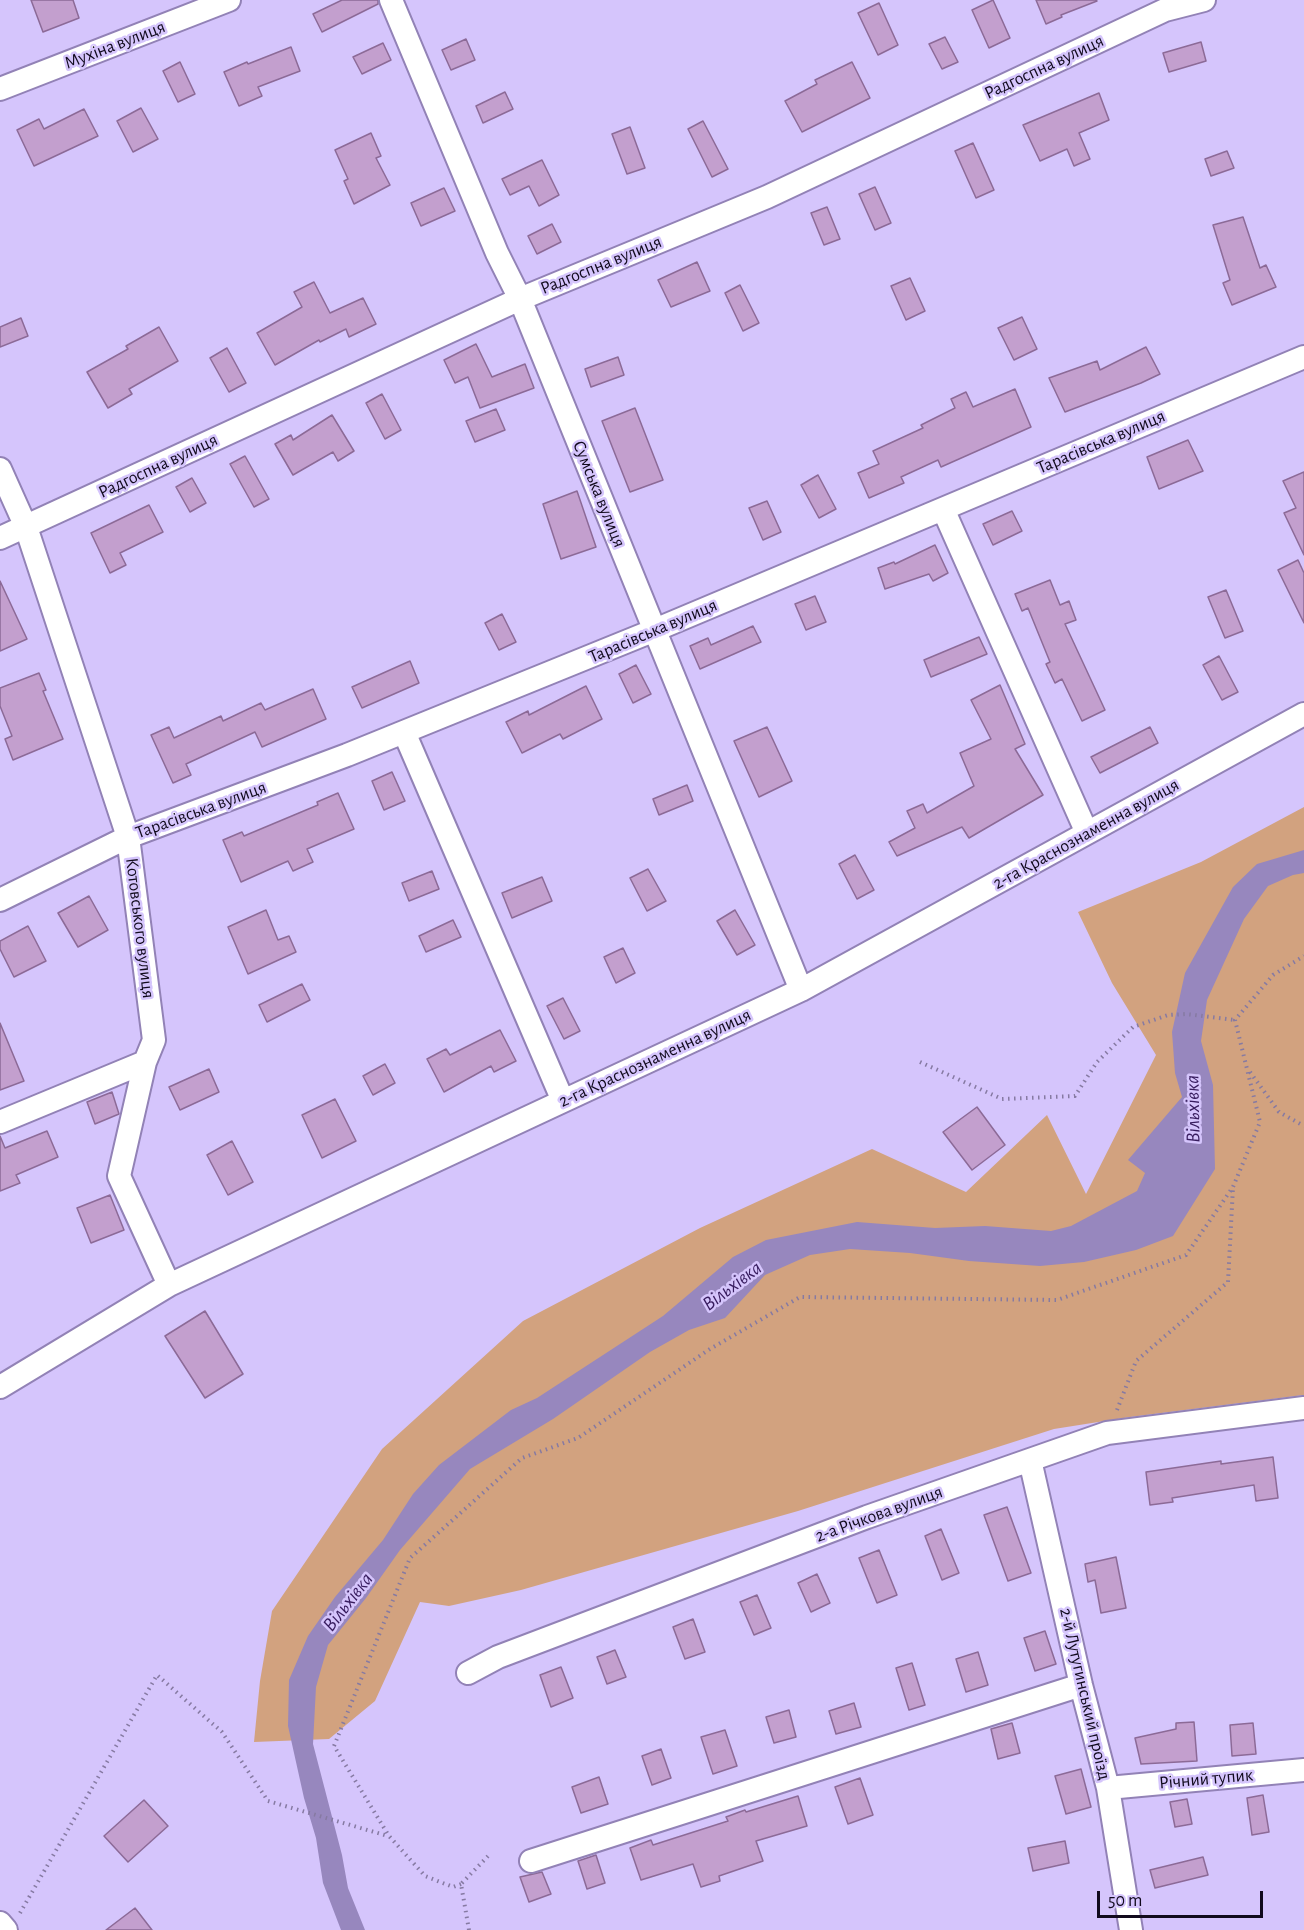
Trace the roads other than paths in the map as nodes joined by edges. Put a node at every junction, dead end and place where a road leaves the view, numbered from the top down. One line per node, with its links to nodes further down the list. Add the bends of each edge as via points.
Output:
1 (229, 0): 4 (street, Мухіна вулиця)
2 (391, 0): 5 (street, Сумська вулиця, via 497,254)
3 (1204, 0): 5 (street, Радгоспна вулиця, via 1166,10 767,196)
4 (0, 89)
5 (520, 299): 9 (street, Радгоспна вулиця); 11 (street, Сумська вулиця)
6 (1304, 357): 8 (street, Тарасівська вулиця)
7 (0, 469): 9 (street, Котовського вулиця)
8 (943, 509): 11 (street, Тарасівська вулиця); 14 (street)
9 (26, 527): 10 (street, Радгоспна вулиця); 15 (street, Котовського вулиця)
10 (0, 538)
11 (655, 630): 13 (street, Тарасівська вулиця); 17 (street, Сумська вулиця)
12 (1304, 714): 14 (street, 2-га Краснознаменна вулиця)
13 (404, 732): 15 (street, Тарасівська вулиця); 19 (street)
14 (1087, 833): 17 (street, 2-га Краснознаменна вулиця)
15 (128, 837): 16 (street, Тарасівська вулиця); 18 (street, Котовського вулиця, via 154,1040)
16 (0, 900)
17 (801, 990): 19 (street, 2-га Краснознаменна вулиця)
18 (145, 1062): 20 (street); 21 (street, Котовського вулиця, via 119,1176)
19 (563, 1101): 21 (street, 2-га Краснознаменна вулиця)
20 (0, 1122)
21 (169, 1285): 22 (street, 2-га Краснознаменна вулиця)
22 (0, 1387)
23 (1304, 1408): 24 (street, 2-а Річкова вулиця, via 1107,1433)
24 (1030, 1460): 25 (street, 2-а Річкова вулиця, via 867,1517 498,1657); 26 (street, 2-й Лутугинський проїзд)
25 (468, 1672)
26 (1081, 1684): 28 (street, 2-й Лутугинський проїзд); 29 (street)
27 (1304, 1770): 28 (street, Річний тупик)
28 (1108, 1788): 30 (street, 2-й Лутугинський проїзд)
29 (531, 1862)
30 (1131, 1930)

